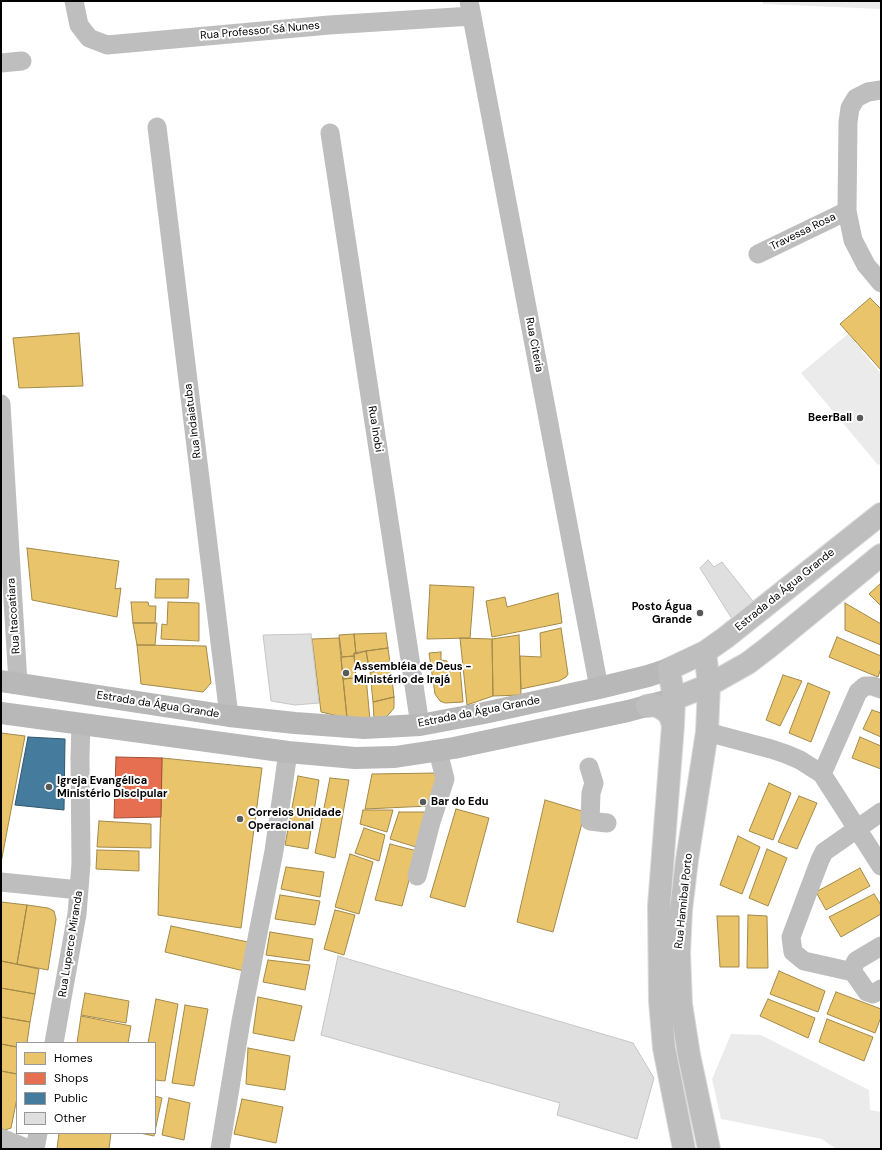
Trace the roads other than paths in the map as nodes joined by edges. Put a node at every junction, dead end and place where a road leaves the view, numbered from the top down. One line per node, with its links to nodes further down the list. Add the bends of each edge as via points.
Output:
1 (74, 1): 2 (street, Rua Professor Sá Nunes, via 79,25 90,38 107,45 329,25)
2 (471, 8): 18 (street, Rua Citeria)
3 (22, 61): 4 (street)
4 (1, 62)
5 (881, 90): 8 (street, via 868,92 856,98 850,108)
6 (157, 126): 23 (street, Rua Indaiatuba)
7 (330, 133): 25 (street, Rua Inobi)
8 (847, 211): 9 (street, Travessa Rosa); 10 (street, via 853,240 866,265)
9 (758, 254)
10 (881, 283)
11 (1, 404): 16 (street, Rua Itacoatiara)
12 (881, 514): 14 (main road, Estrada da Água Grande)
13 (881, 555): 17 (main road, via 748,663)
14 (705, 652): 15 (main road, Estrada da Água Grande); 17 (main road, Rua Hannibal Porto)
15 (669, 669): 18 (main road, Estrada da Água Grande); 20 (main road, Rua Hannibal Porto)
16 (10, 682): 23 (main road, Estrada da Água Grande)
17 (709, 685): 20 (main road); 27 (main road, Rua Hannibal Porto)
18 (598, 688): 25 (main road, Estrada da Água Grande)
19 (881, 689): 31 (street, via 865,686 858,692)
20 (674, 699): 21 (main road); 26 (main road, Rua Hannibal Porto)
21 (647, 706): 26 (main road, via 654,705 667,712); 28 (main road)
22 (1, 713): 24 (main road)
23 (229, 716): 25 (main road, Estrada da Água Grande, via 364,728)
24 (81, 724): 29 (main road); 38 (street, Rua Luperce Miranda)
25 (420, 725)
26 (673, 725): 48 (main road, Rua Hannibal Porto, via 659,906 660,1001 664,1048)
27 (707, 732): 31 (street, via 786,754); 49 (main road, Rua Hannibal Porto, via 687,860 679,953 689,1055)
28 (438, 751): 29 (main road, via 395,757 355,758); 36 (street, via 444,779)
29 (288, 752): 47 (street, via 274,850 241,1020)
30 (589, 767): 33 (street, via 594,784 590,793 590,821)
31 (822, 774): 34 (street)
32 (881, 812): 34 (street)
33 (607, 823)
34 (857, 829): 35 (street); 40 (street, via 824,852 791,936 793,952 804,961)
35 (881, 866)
36 (417, 876)
37 (1, 882): 38 (street)
38 (79, 890): 42 (street, Rua Luperce Miranda, via 78,914)
39 (881, 946): 40 (street, via 856,961)
40 (853, 972): 41 (street, via 867,992)
41 (878, 996)
42 (54, 1042)
43 (38, 1134): 46 (street)
44 (1, 1138): 45 (street)
45 (29, 1149)
46 (35, 1149)
47 (220, 1149)
48 (684, 1149)
49 (709, 1149)

